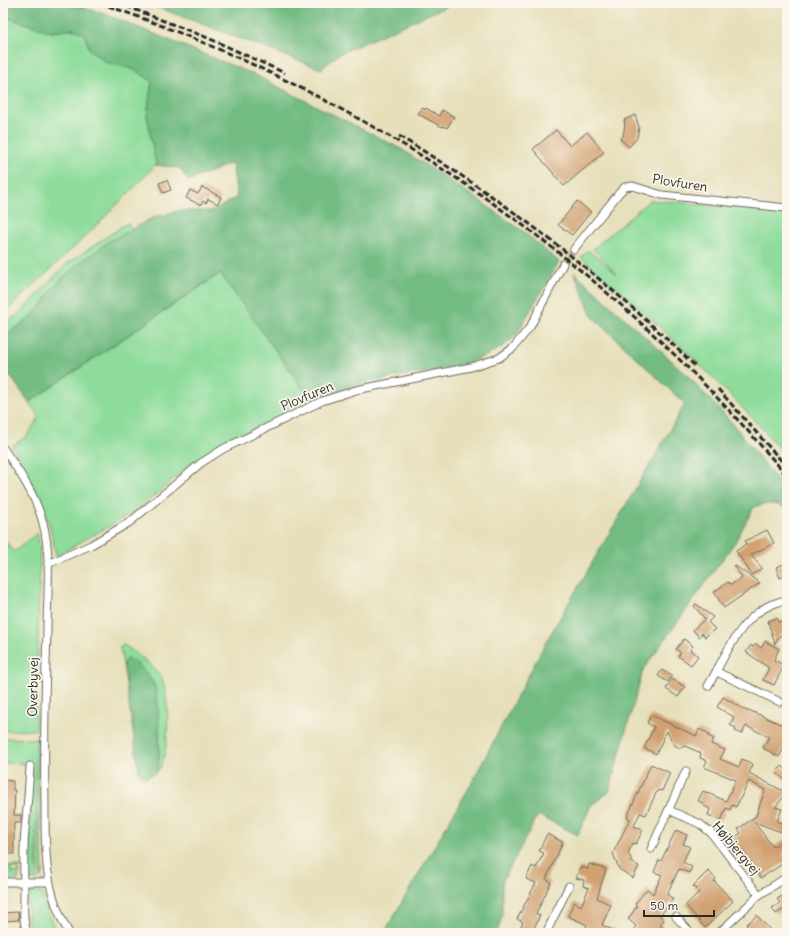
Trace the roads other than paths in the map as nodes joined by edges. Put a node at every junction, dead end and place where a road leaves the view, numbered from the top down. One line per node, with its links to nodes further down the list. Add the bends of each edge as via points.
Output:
1 (787, 208): 2 (street, Plovfuren, via 662,195 633,186 619,193)
2 (574, 249)
3 (563, 264): 5 (street, Plovfuren, via 530,327 513,348 499,358 471,367 356,390 322,401 223,449 130,522 91,545)
4 (3, 448): 5 (street, Overbyvej, via 37,505 46,536)
5 (48, 564): 17 (street, Overbyvej, via 44,735 45,859)
6 (787, 600): 7 (street, via 769,605 748,620 740,629)
7 (717, 672): 8 (street); 9 (street)
8 (708, 686)
9 (780, 702)
10 (30, 766): 16 (street)
11 (686, 771): 12 (street)
12 (669, 810): 13 (street); 19 (street, Højbjergvej, via 700,824 711,833)
13 (651, 849)
14 (787, 877): 19 (street, Højbjergvej)
15 (3, 882): 16 (street)
16 (24, 882): 17 (street); 21 (street, via 24,912)
17 (48, 882): 22 (street, Overbyvej)
18 (569, 886): 23 (street)
19 (759, 895): 25 (street, Højbjergvej)
20 (676, 917): 24 (street)
21 (28, 933)
22 (68, 933)
23 (546, 933)
24 (691, 933)
25 (719, 933)

